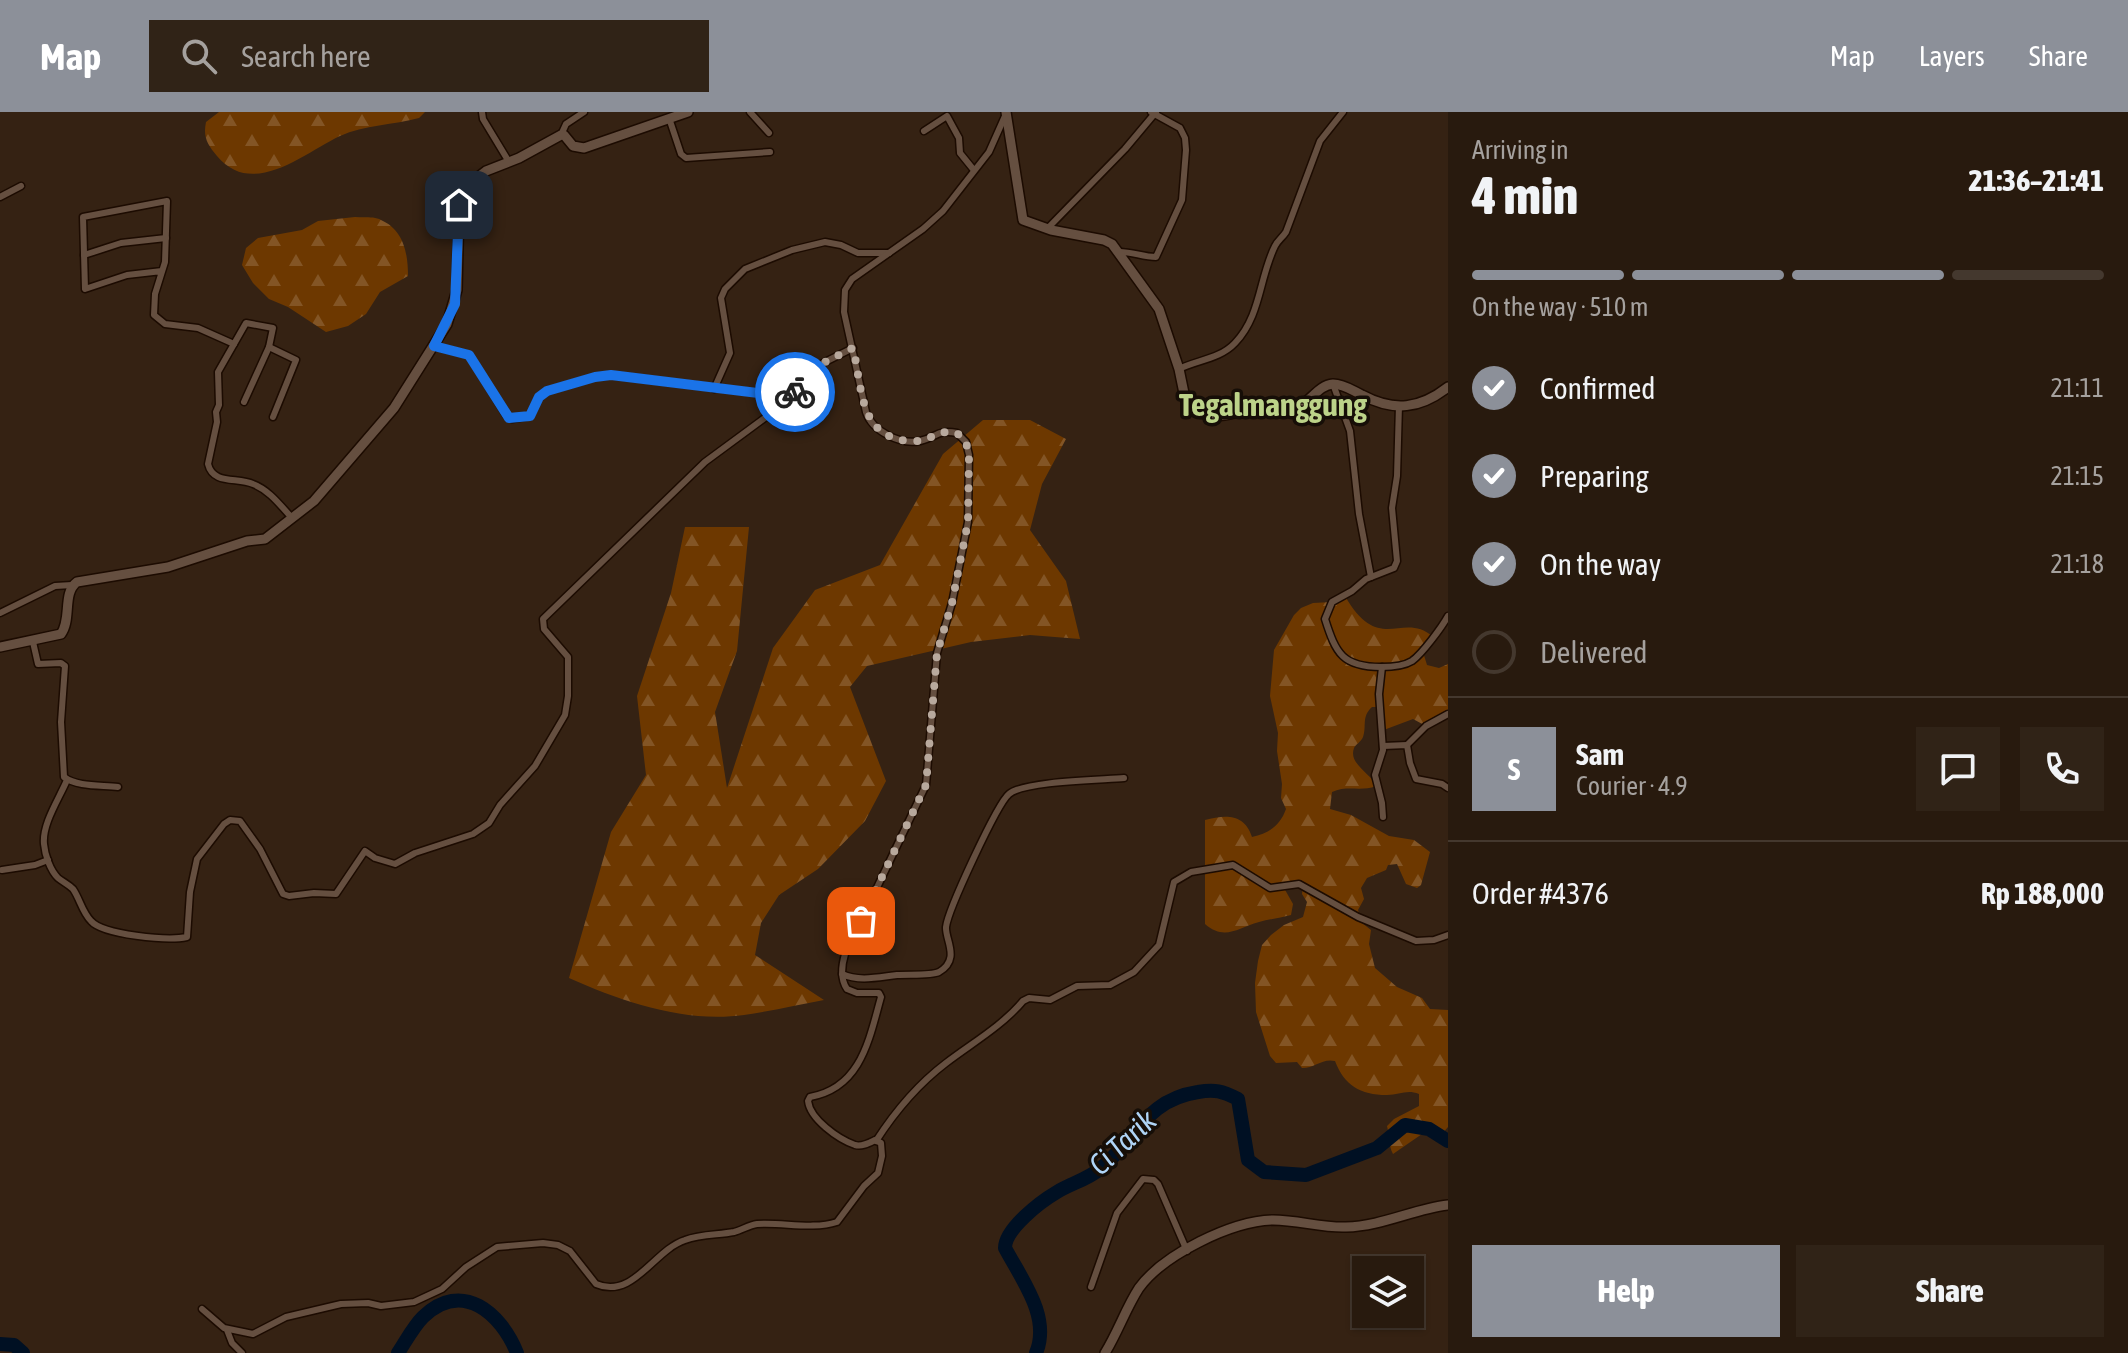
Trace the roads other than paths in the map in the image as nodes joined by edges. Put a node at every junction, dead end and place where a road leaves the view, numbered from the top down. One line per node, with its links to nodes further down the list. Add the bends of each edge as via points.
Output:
1 (482, 112): 13 (street)
2 (584, 112): 11 (street, via 566,124)
3 (688, 112): 8 (street)
4 (750, 112): 10 (street)
5 (1006, 112): 14 (street, via 989,152); 17 (street, via 1020,212 1029,224)
6 (1343, 112): 27 (street, via 1320,141 1286,232 1272,253 1251,320 1222,353)
7 (1154, 113): 17 (street); 19 (street, via 1180,128 1185,138 1182,200 1156,257)
8 (669, 118): 11 (street, via 584,148); 12 (street, via 686,158)
9 (924, 131): 14 (street, via 948,116 960,153)
10 (769, 133)
11 (561, 135): 13 (street)
12 (770, 152)
13 (509, 162): 24 (street, via 478,176 461,193 455,304)
14 (973, 169): 20 (street, via 943,211)
15 (21, 186): 16 (street)
16 (0, 197)
17 (1047, 229): 19 (street, via 1104,240)
18 (166, 238): 21 (street, via 121,243); 21 (street, via 167,201 116,210 83,217); 22 (street)
19 (1117, 252): 27 (street, via 1159,309)
20 (889, 253): 26 (street, via 845,290); 30 (street, via 858,253 825,242 745,269 721,298 730,353)
21 (84, 255): 22 (street, via 85,289 127,275)
22 (162, 271): 23 (street, via 154,315 165,324 198,328)
23 (234, 344): 25 (street, via 246,323 273,328); 35 (street, via 218,372 219,405 208,469 221,479 257,486)
24 (434, 346): 30 (street, via 469,355 512,419 530,416 547,391 601,376); 35 (street, via 378,430)
25 (269, 347): 32 (street); 34 (street, via 296,360)
26 (853, 348): 31 (street, via 823,363); 54 (street, via 872,425 884,434 918,441 939,432 957,433 969,455 970,493 952,603 937,653 926,785 849,940)
27 (1179, 369): 28 (street, via 1193,411 1226,417 1263,407 1297,407)
28 (1333, 384): 33 (street, via 1376,402); 36 (street, via 1350,431)
29 (1448, 387): 33 (street, via 1422,404)
30 (714, 389): 31 (street)
31 (790, 397): 51 (street, via 705,462 543,619 544,629 568,657 565,715 535,766 484,828 395,864 365,851 336,894 289,896 280,892 240,821 227,822 195,866 189,932 184,938 97,927)
32 (244, 402)
33 (1399, 405): 36 (street, via 1392,508 1397,561 1394,568)
34 (273, 417)
35 (292, 518): 37 (street, via 265,539 168,567)
36 (1371, 577): 42 (street, via 1332,602 1325,619 1347,661)
37 (72, 585): 38 (street, via 55,586); 40 (street, via 64,631)
38 (0, 613)
39 (1448, 616): 42 (street, via 1412,661)
40 (33, 642): 41 (street); 47 (street, via 38,664 65,666 61,768)
41 (0, 647)
42 (1382, 667): 45 (street)
43 (1448, 714): 44 (street)
44 (1407, 745): 45 (street); 49 (street, via 1416,779)
45 (1383, 746): 50 (street, via 1375,775)
46 (1124, 778): 54 (street, via 1023,787 1007,796 947,923 952,949 940,971 866,978)
47 (67, 780): 48 (street); 51 (street, via 46,829)
48 (118, 787)
49 (1448, 788)
50 (1383, 817)
51 (48, 860): 52 (street)
52 (2, 870)
53 (1448, 935): 55 (street, via 1424,942 1408,939 1305,886 1270,888 1233,865 1191,872 1174,882 1159,945 1134,972 1110,985 1077,986 1050,1000 1023,1001 922,1083 901,1103)
54 (842, 974): 55 (street, via 850,991 881,997 861,1063 836,1088 809,1098 808,1106 814,1118 853,1144)
55 (876, 1141): 60 (street, via 883,1148 878,1173 831,1224 754,1224 689,1238 618,1286 596,1284 578,1257 558,1245 497,1247 446,1287 414,1302 341,1304 286,1317 253,1334)
56 (1448, 1205): 57 (street, via 1348,1227 1258,1221 1216,1234)
57 (1187, 1251): 58 (street, via 1158,1184 1143,1179 1114,1220); 62 (street, via 1144,1281)
58 (1091, 1287)
59 (202, 1309): 60 (street)
60 (227, 1330): 61 (street)
61 (242, 1353)
62 (1105, 1353)

